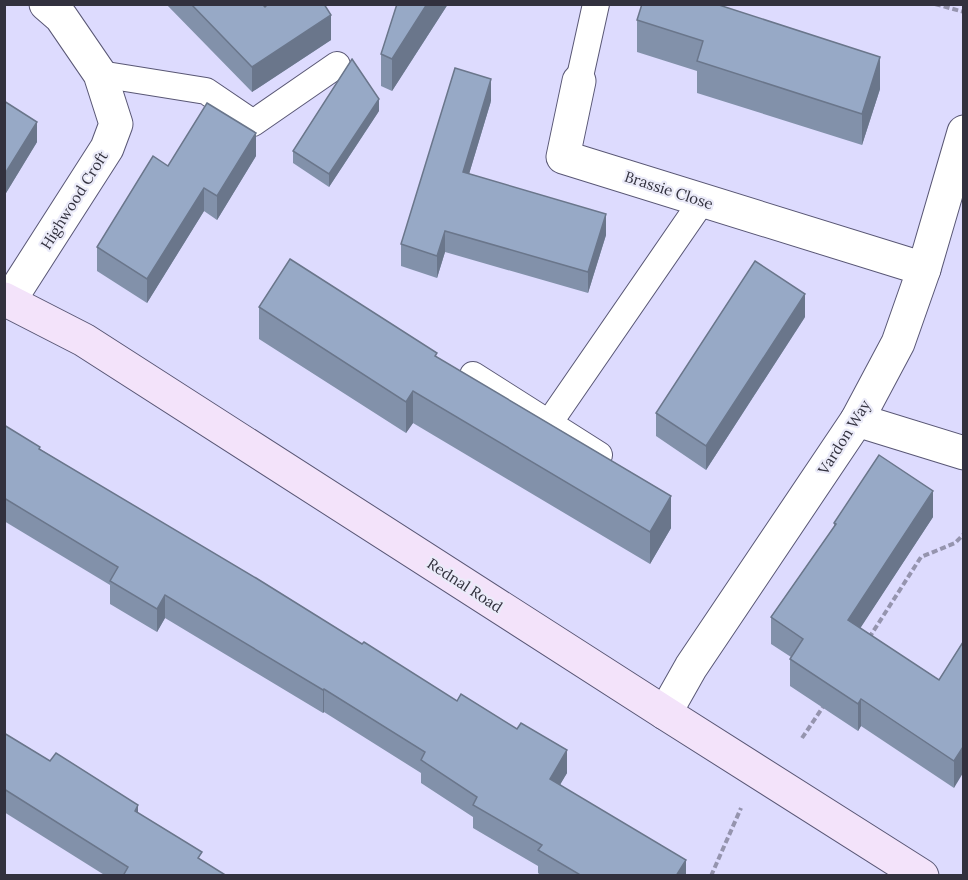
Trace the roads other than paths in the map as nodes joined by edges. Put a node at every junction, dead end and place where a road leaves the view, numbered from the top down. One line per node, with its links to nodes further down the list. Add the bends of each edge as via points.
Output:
1 (46, 4): 4 (street, Highwood Croft, via 61,17)
2 (596, 4): 5 (lane, Brassie Close)
3 (337, 65): 4 (lane, via 253,123 206,91)
4 (100, 74): 9 (street, Highwood Croft, via 116,124 107,148)
5 (579, 81): 7 (street, Brassie Close, via 563,157)
6 (963, 132): 8 (street, Vardon Way)
7 (702, 201): 8 (street, Brassie Close); 12 (lane)
8 (924, 269): 11 (street, Vardon Way, via 898,343)
9 (7, 300): 15 (street, Rednal Road, via 84,340)
10 (473, 375): 12 (lane)
11 (857, 420): 13 (street); 15 (street, Vardon Way, via 691,667)
12 (549, 423): 14 (lane)
13 (963, 453)
14 (616, 466)
15 (665, 713): 16 (street, Rednal Road)
16 (922, 876)

